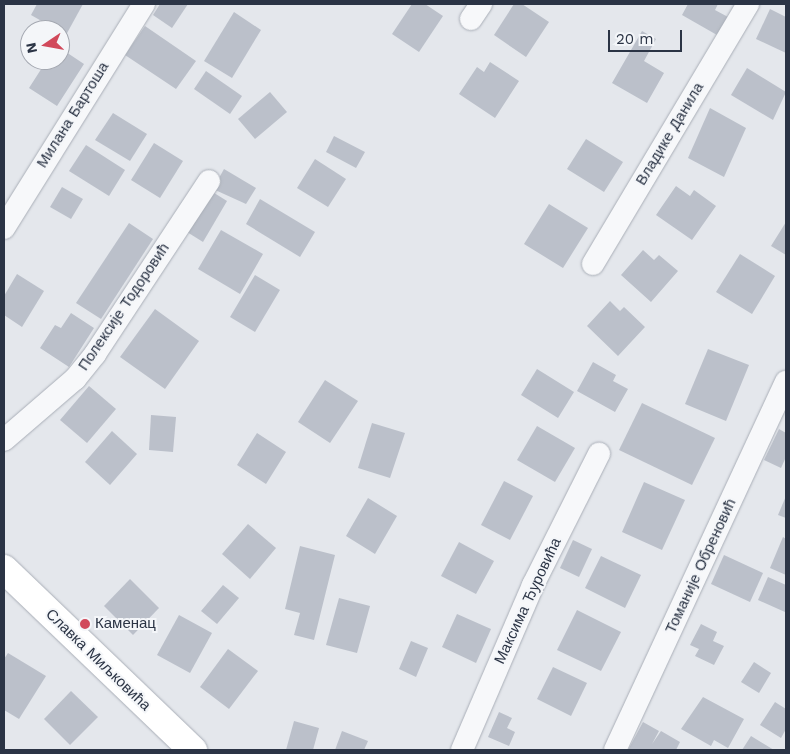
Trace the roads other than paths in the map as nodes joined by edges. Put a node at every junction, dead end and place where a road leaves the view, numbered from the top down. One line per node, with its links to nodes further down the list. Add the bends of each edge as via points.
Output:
1 (144, 4): 4 (street, Милана Бартоша)
2 (748, 4): 5 (street, Владике Данила)
3 (209, 181): 7 (street, Полексије Тодоровић, via 95,354 74,379)
4 (4, 228)
5 (593, 264)
6 (786, 382): 12 (street, Томаније Обреновић)
7 (4, 440)
8 (599, 454): 11 (street, Максима Ђуровића, via 533,585)
9 (4, 569): 10 (street, Славка Миљковића)
10 (193, 750)
11 (462, 750)
12 (615, 750)

